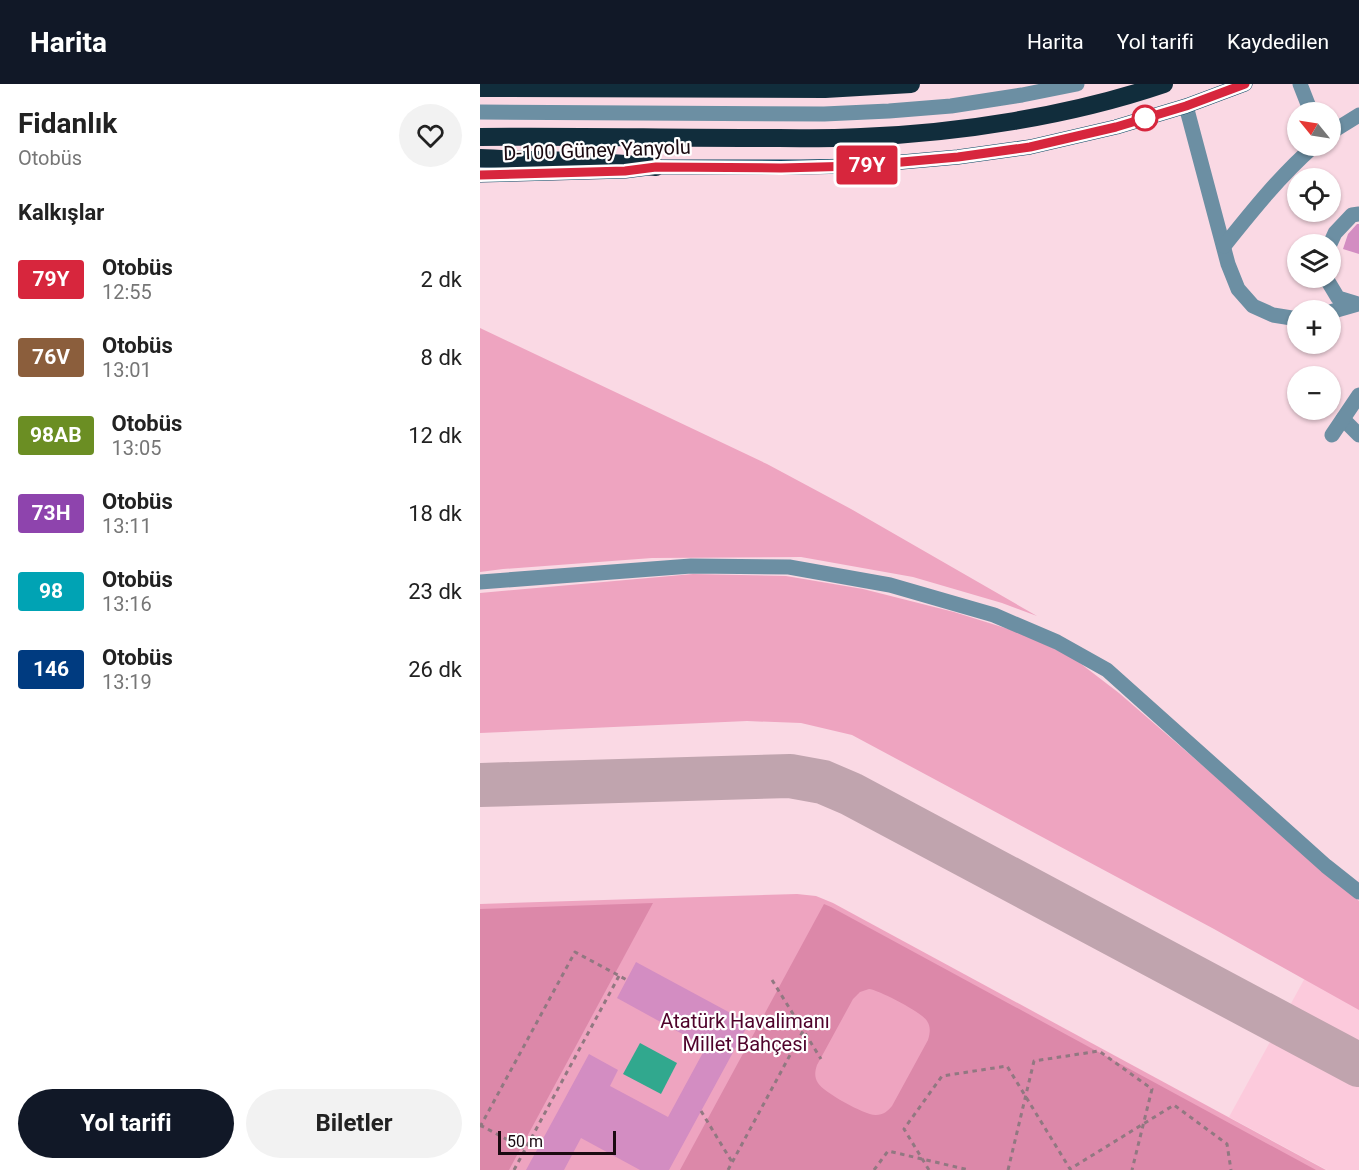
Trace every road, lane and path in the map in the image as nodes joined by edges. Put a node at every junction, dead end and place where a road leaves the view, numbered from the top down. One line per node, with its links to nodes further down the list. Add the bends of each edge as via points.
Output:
1 (911, 84): 6 (highway)
2 (1077, 84): 10 (street, via 951,106 889,111)
3 (1164, 84): 13 (highway, via 1056,112 908,134 784,138)
4 (1245, 84): 9 (main road, D-100 Güney Yanyolu)
5 (1300, 84): 8 (street)
6 (834, 86): 7 (highway)
7 (480, 88)
8 (1307, 102)
9 (1186, 106): 16 (main road, D-100 Güney Yanyolu, via 1071,138 958,157 857,166); 20 (street)
10 (480, 112)
11 (1359, 115): 12 (street)
12 (1341, 126)
13 (480, 137)
14 (1302, 156): 20 (street)
15 (480, 158): 16 (highway, via 584,160)
16 (656, 167): 17 (main road, D-100 Güney Yanyolu)
17 (480, 175)
18 (1359, 214): 19 (street, via 1352,215)
19 (1335, 234)
20 (1224, 246): 24 (street, via 1238,289 1253,306)
21 (1332, 288): 22 (street, via 1338,298)
22 (1358, 304): 23 (street)
23 (1341, 309)
24 (1287, 317)
25 (1359, 395): 26 (street)
26 (1343, 419): 27 (street); 28 (street)
27 (1332, 435)
28 (1359, 435)
29 (480, 582): 30 (street, via 691,566 789,567 890,585 994,615 1057,642 1107,670)
30 (1359, 892)
31 (619, 976): 32 (path); 39 (path, via 575,952); 40 (path)
32 (627, 980)
33 (772, 980): 34 (path)
34 (803, 1031): 35 (path); 42 (path)
35 (820, 1059)
36 (1026, 1096): 38 (path, via 1034,1061 1099,1051 1152,1089); 41 (path, via 1007,1065 942,1076 904,1129); 48 (path); 49 (path)
37 (701, 1111): 42 (path)
38 (1143, 1124): 49 (path); 50 (path); 51 (path, via 1174,1105 1227,1144)
39 (480, 1126): 40 (path)
40 (525, 1149): 43 (path)
41 (922, 1159): 45 (path, via 888,1151); 46 (path); 47 (path)
42 (732, 1162): 44 (path)
43 (514, 1170)
44 (728, 1170)
45 (874, 1170)
46 (929, 1170)
47 (969, 1170)
48 (1008, 1170)
49 (1070, 1170)
50 (1132, 1170)
51 (1231, 1170)

